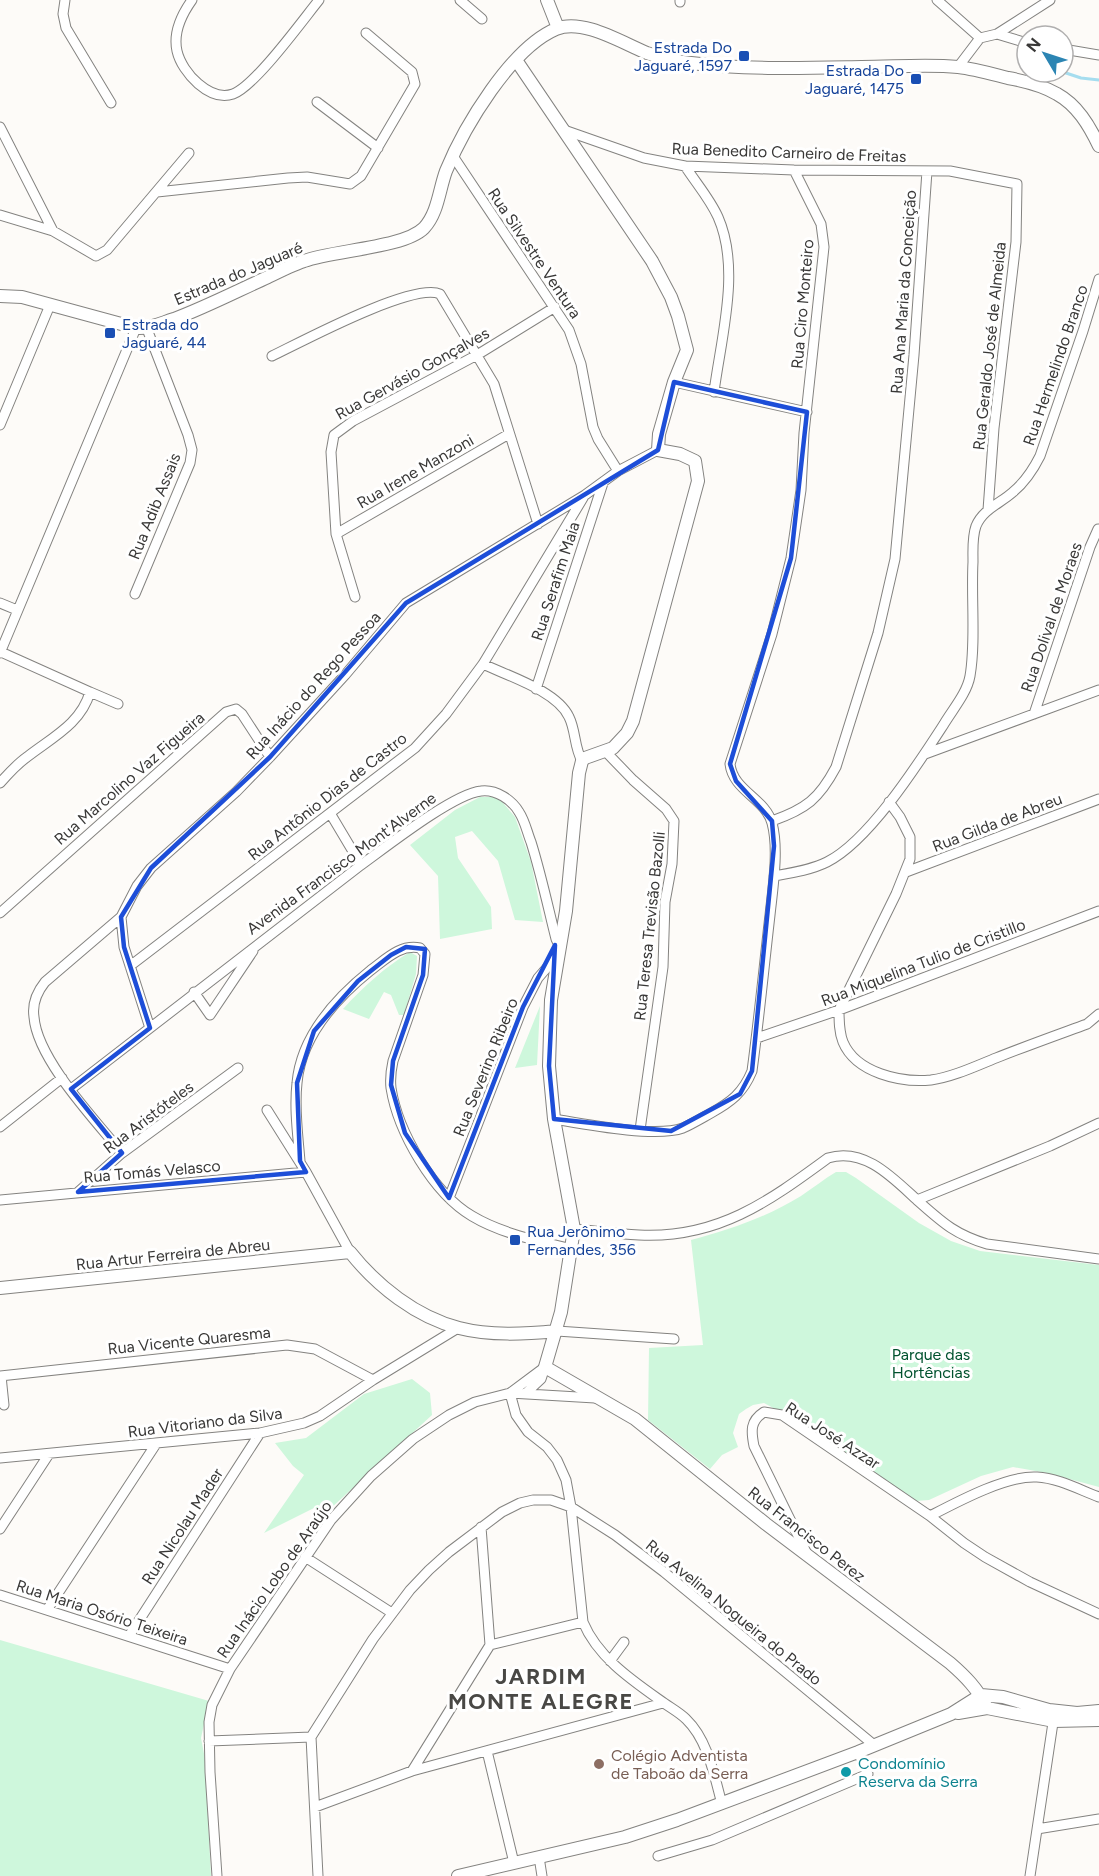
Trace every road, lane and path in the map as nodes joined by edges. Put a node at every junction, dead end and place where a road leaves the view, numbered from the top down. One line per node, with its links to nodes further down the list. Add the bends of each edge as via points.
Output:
1 (65, 0): 19 (street, via 66,28)
2 (192, 0): 3 (street, via 177,32 177,50 195,79 208,92 223,96 235,93 254,79)
3 (319, 0)
4 (460, 0): 8 (street)
5 (547, 0): 9 (street)
6 (937, 0): 12 (street)
7 (1050, 0): 11 (street)
8 (482, 19)
9 (558, 28): 16 (street, Estrada do Jaguaré); 17 (street, via 582,28 650,54 691,63 809,68)
10 (366, 33): 23 (street, via 415,78)
11 (997, 34): 12 (street); 13 (street)
12 (980, 38): 17 (street)
13 (1015, 39)
14 (1075, 51): 15 (street)
15 (1099, 55)
16 (516, 60): 21 (street); 25 (street, Estrada do Jaguaré, via 486,99)
17 (958, 67): 22 (street, via 1027,82 1057,94 1073,106)
18 (317, 102): 23 (street)
19 (111, 103)
20 (0, 127): 32 (street)
21 (564, 130): 26 (street, Rua Benedito Carneiro de Freitas, via 644,158); 40 (street, via 652,261 671,297 687,350)
22 (1099, 146)
23 (378, 148): 30 (street, via 361,176 350,184 307,177)
24 (189, 153): 30 (street)
25 (453, 156): 36 (street, Rua Silvestre Ventura); 37 (street, Estrada do Jaguaré, via 431,218 413,236 303,261 191,312)
26 (685, 166): 27 (street, Rua Benedito Carneiro de Freitas); 41 (street, via 715,211 727,252 727,299)
27 (794, 170): 28 (street, Rua Benedito Carneiro de Freitas); 42 (street, Rua Ciro Monteiro, via 824,235)
28 (927, 171): 29 (street, Rua Benedito Carneiro de Freitas, via 963,172); 72 (street, Rua Ana Maria da Conceição, via 909,415 890,585 836,767 814,800)
29 (1017, 184): 49 (street, Rua Geraldo José de Almeida, via 1016,242)
30 (157, 192): 32 (street, via 107,250 96,256)
31 (0, 215): 32 (street)
32 (53, 231)
33 (1099, 279): 49 (street, Rua Hermelindo Branco, via 1035,467 1021,484)
34 (0, 296): 35 (street)
35 (50, 305): 37 (street); 43 (street)
36 (555, 307): 38 (street, Rua Gervásio Gonçalves); 46 (street, Rua Silvestre Ventura, via 578,354 593,427)
37 (142, 328): 53 (street, Rua Adib Assais, via 192,450 184,479); 56 (street)
38 (477, 355): 39 (street, via 443,298 432,292 356,316); 44 (street, via 494,384); 52 (street, Rua Gervásio Gonçalves, via 336,432 331,452)
39 (272, 356)
40 (674, 382): 41 (street); 45 (street)
41 (714, 392): 42 (street)
42 (807, 411): 72 (street, Rua Ciro Monteiro, via 791,558 772,634 730,764 736,782)
43 (0, 425)
44 (509, 434): 50 (street); 52 (street, Rua Irene Manzoni)
45 (658, 450): 46 (street, Rua Inácio do Rego Pessoa); 64 (street, via 695,461 698,481 633,721)
46 (618, 471): 47 (street, Rua Inácio do Rego Pessoa)
47 (603, 482): 48 (street, Rua Inácio do Rego Pessoa); 59 (street, Rua Serafim Maia)
48 (585, 495): 50 (street, Rua Inácio do Rego Pessoa); 58 (street, Rua Antônio Dias de Castro)
49 (988, 510): 65 (street, via 977,524 974,538 969,682)
50 (537, 524): 66 (street, Rua Inácio do Rego Pessoa, via 406,603)
51 (1098, 529): 63 (street, Rua Dolival de Moraes)
52 (336, 534): 54 (street, Rua Gervásio Gonçalves)
53 (135, 594)
54 (355, 597)
55 (0, 603): 56 (street)
56 (17, 610): 57 (street)
57 (0, 652): 61 (street)
58 (483, 664): 59 (street); 71 (street, Rua Antônio Dias de Castro, via 416,748)
59 (536, 689): 67 (street, via 555,699 568,713)
60 (1099, 690): 63 (street)
61 (90, 692): 62 (street); 68 (street, via 85,706 70,724)
62 (118, 704)
63 (1034, 714): 65 (street)
64 (606, 752): 67 (street); 94 (street, Rua Teresa Trevisão Bazolli, via 674,821 663,967)
65 (925, 754): 70 (street)
66 (270, 758): 77 (street, Rua Marcolino Vaz Figueira, via 242,714 236,709 226,712); 78 (street, Rua Inácio do Rego Pessoa, via 151,868)
67 (582, 761): 80 (street)
68 (0, 783)
69 (1099, 799): 74 (street, Rua Gilda de Abreu)
70 (889, 802): 74 (street, via 910,837); 75 (street, via 855,842 826,863)
71 (330, 813): 73 (street); 81 (street, Rua Antônio Dias de Castro)
72 (772, 821): 75 (street)
73 (361, 865): 79 (street, Avenida Francisco Mont'Alverne); 80 (street, Avenida Francisco Mont'Alverne, via 453,802 481,791 498,794 520,813 536,858)
74 (906, 872): 83 (street)
75 (774, 876): 86 (street)
76 (1099, 911): 83 (street, Rua Miquelina Tulio de Cristillo)
77 (0, 913)
78 (121, 917): 81 (street); 88 (street, via 45,982 36,996 36,1031)
79 (259, 943): 82 (street, Avenida Francisco Mont'Alverne); 82 (street, via 210,1015)
80 (559, 951): 91 (street, Avenida Francisco Mont'Alverne, via 549,1038); 99 (street, Rua Severino Ribeiro, via 538,978 523,1007)
81 (130, 966): 85 (street)
82 (194, 992): 85 (street, Avenida Francisco Mont'Alverne)
83 (839, 1010): 84 (street, via 844,1043 857,1060 878,1072 907,1080 932,1080 967,1069 1087,1024); 86 (street, Rua Miquelina Tulio de Cristillo)
84 (1099, 1014)
85 (150, 1028): 89 (street, Avenida Francisco Mont'Alverne)
86 (756, 1038): 94 (street, via 752,1071 735,1099 683,1128)
87 (238, 1068): 95 (street, Rua Aristóteles)
88 (62, 1078): 89 (street); 93 (street)
89 (71, 1089): 95 (street)
90 (267, 1110): 96 (street)
91 (554, 1119): 94 (street); 102 (street, Avenida Francisco Mont'Alverne)
92 (1099, 1123): 101 (street)
93 (0, 1127)
94 (640, 1130)
95 (122, 1153): 98 (street, Rua Aristóteles)
96 (300, 1161): 97 (street); 99 (street, via 297,1083 301,1061 314,1031 358,981 391,955 406,947 420,948 425,954 423,975 393,1061 390,1085 405,1133)
97 (306, 1172): 98 (street, Rua Tomás Velasco); 104 (street)
98 (78, 1192): 100 (street, Rua Tomás Velasco)
99 (449, 1198): 103 (street, via 463,1211 493,1226)
100 (0, 1200)
101 (917, 1200): 102 (street, via 884,1170 857,1157 838,1155 744,1213 701,1230 640,1236); 105 (street, via 946,1226 971,1239)
102 (574, 1228): 103 (street, Avenida Francisco Mont'Alverne)
103 (572, 1249): 108 (street, Avenida Francisco Mont'Alverne)
104 (350, 1252): 106 (street, Rua Artur Ferreira de Abreu); 107 (street, via 374,1280 400,1299)
105 (1099, 1258)
106 (0, 1288)
107 (459, 1328): 108 (street, via 516,1333); 112 (street, Rua Vitoriano da Silva)
108 (557, 1331): 109 (street); 110 (street, Avenida Francisco Mont'Alverne)
109 (674, 1339)
110 (545, 1367): 113 (street, Rua Inácio Lobo de Araújo); 114 (street, via 541,1379); 115 (street, Rua Francisco Perez)
111 (0, 1376): 112 (street, Rua Vicente Quaresma, via 287,1345 315,1349); 116 (street)
112 (374, 1380): 117 (street, Rua Vitoriano da Silva, via 320,1416 296,1426)
113 (510, 1393): 114 (street, Rua Francisco Perez); 122 (street, via 528,1432 558,1460); 126 (street, Rua Inácio Lobo de Araújo, via 475,1402 413,1439 351,1496)
114 (526, 1393): 115 (street, Rua Francisco Perez)
115 (595, 1398): 127 (street, Rua Francisco Perez, via 635,1419)
116 (4, 1405)
117 (260, 1433): 118 (street, Rua Vitoriano da Silva); 133 (street, Rua Nicolau Mader)
118 (156, 1444): 119 (street, Rua Vitoriano da Silva); 129 (street)
119 (49, 1455): 120 (street, Rua Vitoriano da Silva); 125 (street)
120 (0, 1458)
121 (1099, 1497): 123 (street, via 1039,1477 1027,1477 983,1491)
122 (571, 1507): 124 (street, Rua Avelina Nogueira do Prado, via 550,1500 533,1500 502,1512); 132 (street); 147 (street, Rua Avelina Nogueira do Prado, via 664,1572)
123 (930, 1516): 127 (street, Rua José Azzar, via 782,1415 764,1412 753,1424 754,1446); 131 (street, via 986,1557)
124 (481, 1527): 130 (street, Rua Avelina Nogueira do Prado, via 429,1570); 135 (street)
125 (0, 1529)
126 (305, 1557): 130 (street); 137 (street, Rua Inácio Lobo de Araújo)
127 (808, 1557): 138 (street, Rua Francisco Perez, via 950,1663)
128 (0, 1595): 129 (street, Rua Maria Osório Teixeira)
129 (47, 1610): 133 (street, Rua Maria Osório Teixeira)
130 (392, 1613): 145 (street, Rua Avelina Nogueira do Prado)
131 (1099, 1614)
132 (583, 1622): 135 (street); 136 (street, via 589,1636)
133 (129, 1636): 137 (street, Rua Maria Osório Teixeira)
134 (624, 1642): 136 (street)
135 (490, 1646): 150 (street)
136 (610, 1661): 139 (street)
137 (230, 1669): 146 (street, Rua Inácio Lobo de Araújo, via 212,1705)
138 (981, 1695): 140 (street, Rua Francisco Perez); 142 (street); 143 (street, via 1003,1697)
139 (663, 1703): 148 (street); 151 (street, via 686,1718 697,1733)
140 (987, 1708): 142 (street); 143 (street)
141 (1099, 1712): 143 (street)
142 (951, 1714): 147 (street)
143 (1054, 1716): 144 (street); 154 (street)
144 (1099, 1720)
145 (311, 1737): 146 (street); 152 (street)
146 (209, 1741): 158 (street, Rua Inácio Lobo de Araújo)
147 (874, 1745): 149 (street)
148 (487, 1751): 150 (street); 157 (street)
149 (858, 1752): 151 (street); 155 (street, via 868,1774 712,1840)
150 (412, 1771): 152 (street)
151 (722, 1804): 156 (street, via 625,1836)
152 (315, 1807): 159 (street)
153 (1099, 1819): 154 (street)
154 (1037, 1829): 162 (street)
155 (658, 1856)
156 (539, 1857): 157 (street); 161 (street)
157 (514, 1863): 160 (street)
158 (217, 1876)
159 (318, 1876)
160 (458, 1876)
161 (542, 1876)
162 (1030, 1876)

